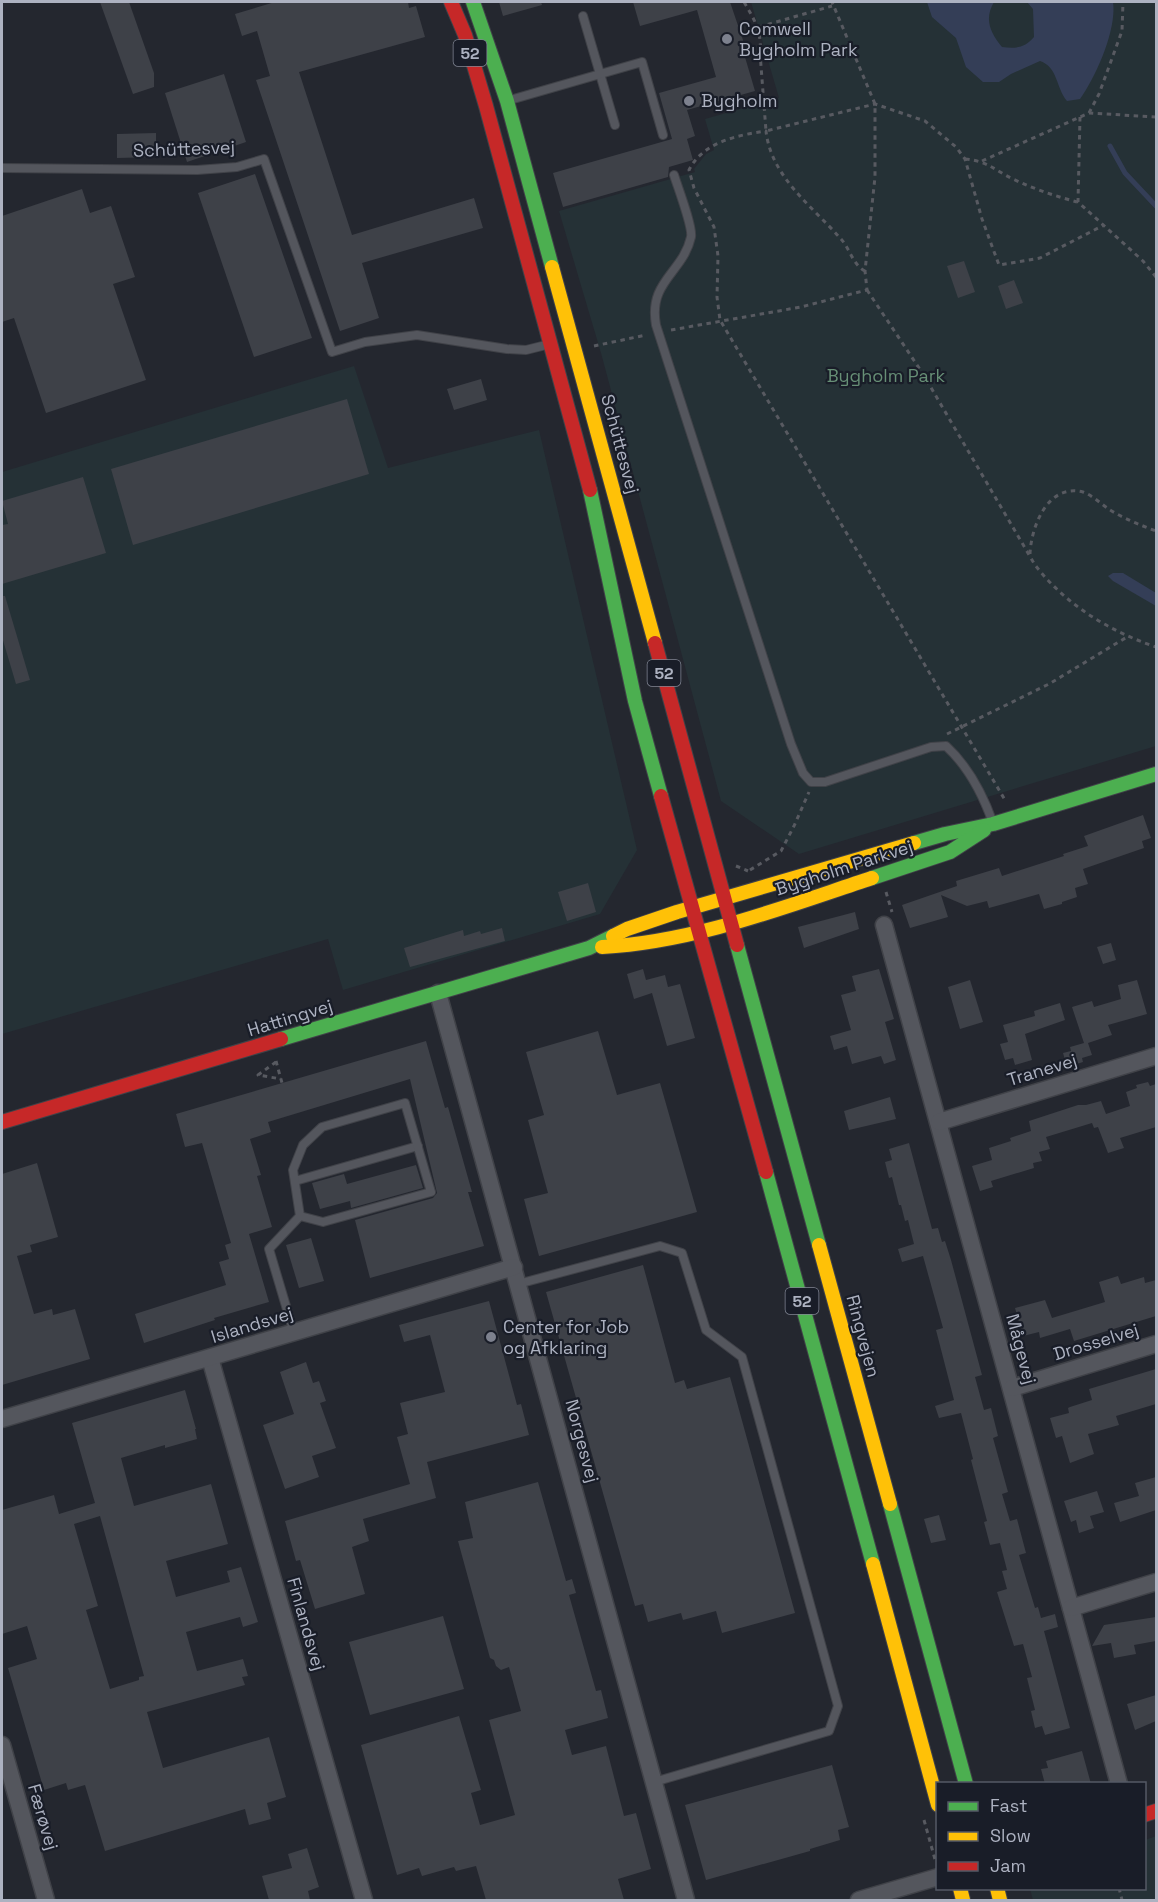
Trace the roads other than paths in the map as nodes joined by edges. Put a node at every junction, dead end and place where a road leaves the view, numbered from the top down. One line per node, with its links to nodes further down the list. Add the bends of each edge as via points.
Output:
1 (451, 2): 10 (main road, 52, via 486,106)
2 (473, 2): 5 (main road, Schüttesvej / 52)
3 (583, 16): 4 (lane)
4 (600, 74): 5 (lane); 6 (lane); 7 (lane, via 642,62)
5 (507, 101): 13 (main road, Schüttesvej / 52)
6 (615, 125)
7 (663, 135)
8 (2, 168): 10 (lane, Schüttesvej, via 197,170 237,167 264,159 332,352 365,342 417,335 526,350)
9 (675, 175): 12 (lane, via 691,234 657,294 653,309 802,772 811,782 825,783 931,747 946,746 958,756 983,795)
10 (551, 344): 14 (main road, 52, via 597,521 635,701)
11 (1156, 774): 12 (main road, Bygholm Parkvej)
12 (993, 824): 13 (main road, Bygholm Parkvej); 15 (main road, Bygholm Parkvej, via 950,852)
13 (725, 897): 14 (main road, Bygholm Parkvej); 15 (main road, Ringvejen / 52)
14 (692, 907): 17 (main road, 52); 18 (main road, Hattingvej, via 627,929)
15 (732, 923): 17 (main road, Bygholm Parkvej); 37 (main road, Ringvejen / 52)
16 (884, 926): 22 (street, Mågevej)
17 (699, 932): 18 (main road, Hattingvej); 39 (main road, 52)
18 (589, 948): 19 (main road, Hattingvej)
19 (438, 993): 21 (main road, Hattingvej); 26 (street, Norgesvej)
20 (1156, 1056): 22 (street, Tranevej)
21 (2, 1122)
22 (939, 1122): 31 (street, Mågevej)
23 (418, 1146): 24 (lane); 24 (lane, via 405,1103 322,1127 303,1145 293,1170); 25 (lane, via 431,1192 323,1222)
24 (295, 1181): 25 (lane)
25 (300, 1216): 28 (lane, via 270,1249)
26 (514, 1267): 27 (street, Norgesvej); 28 (street, Islandsvej)
27 (518, 1284): 36 (street, Norgesvej); 36 (lane, via 660,1246 682,1253 706,1330 742,1357 838,1706 829,1731)
28 (294, 1333): 30 (street, Islandsvej)
29 (1156, 1344): 31 (street, Drosselvej)
30 (210, 1358): 32 (street, Islandsvej); 42 (street, Finlandsvej)
31 (1012, 1388): 34 (street, Mågevej)
32 (2, 1419)
33 (1156, 1582): 34 (street)
34 (1071, 1608): 38 (street, Mågevej)
35 (2, 1745): 41 (street, Færøvej)
36 (654, 1782): 43 (street, Norgesvej)
37 (965, 1782)
38 (1118, 1782)
39 (936, 1798)
40 (936, 1878): 44 (street)
41 (46, 1900)
42 (364, 1900)
43 (686, 1900)
44 (859, 1900)

